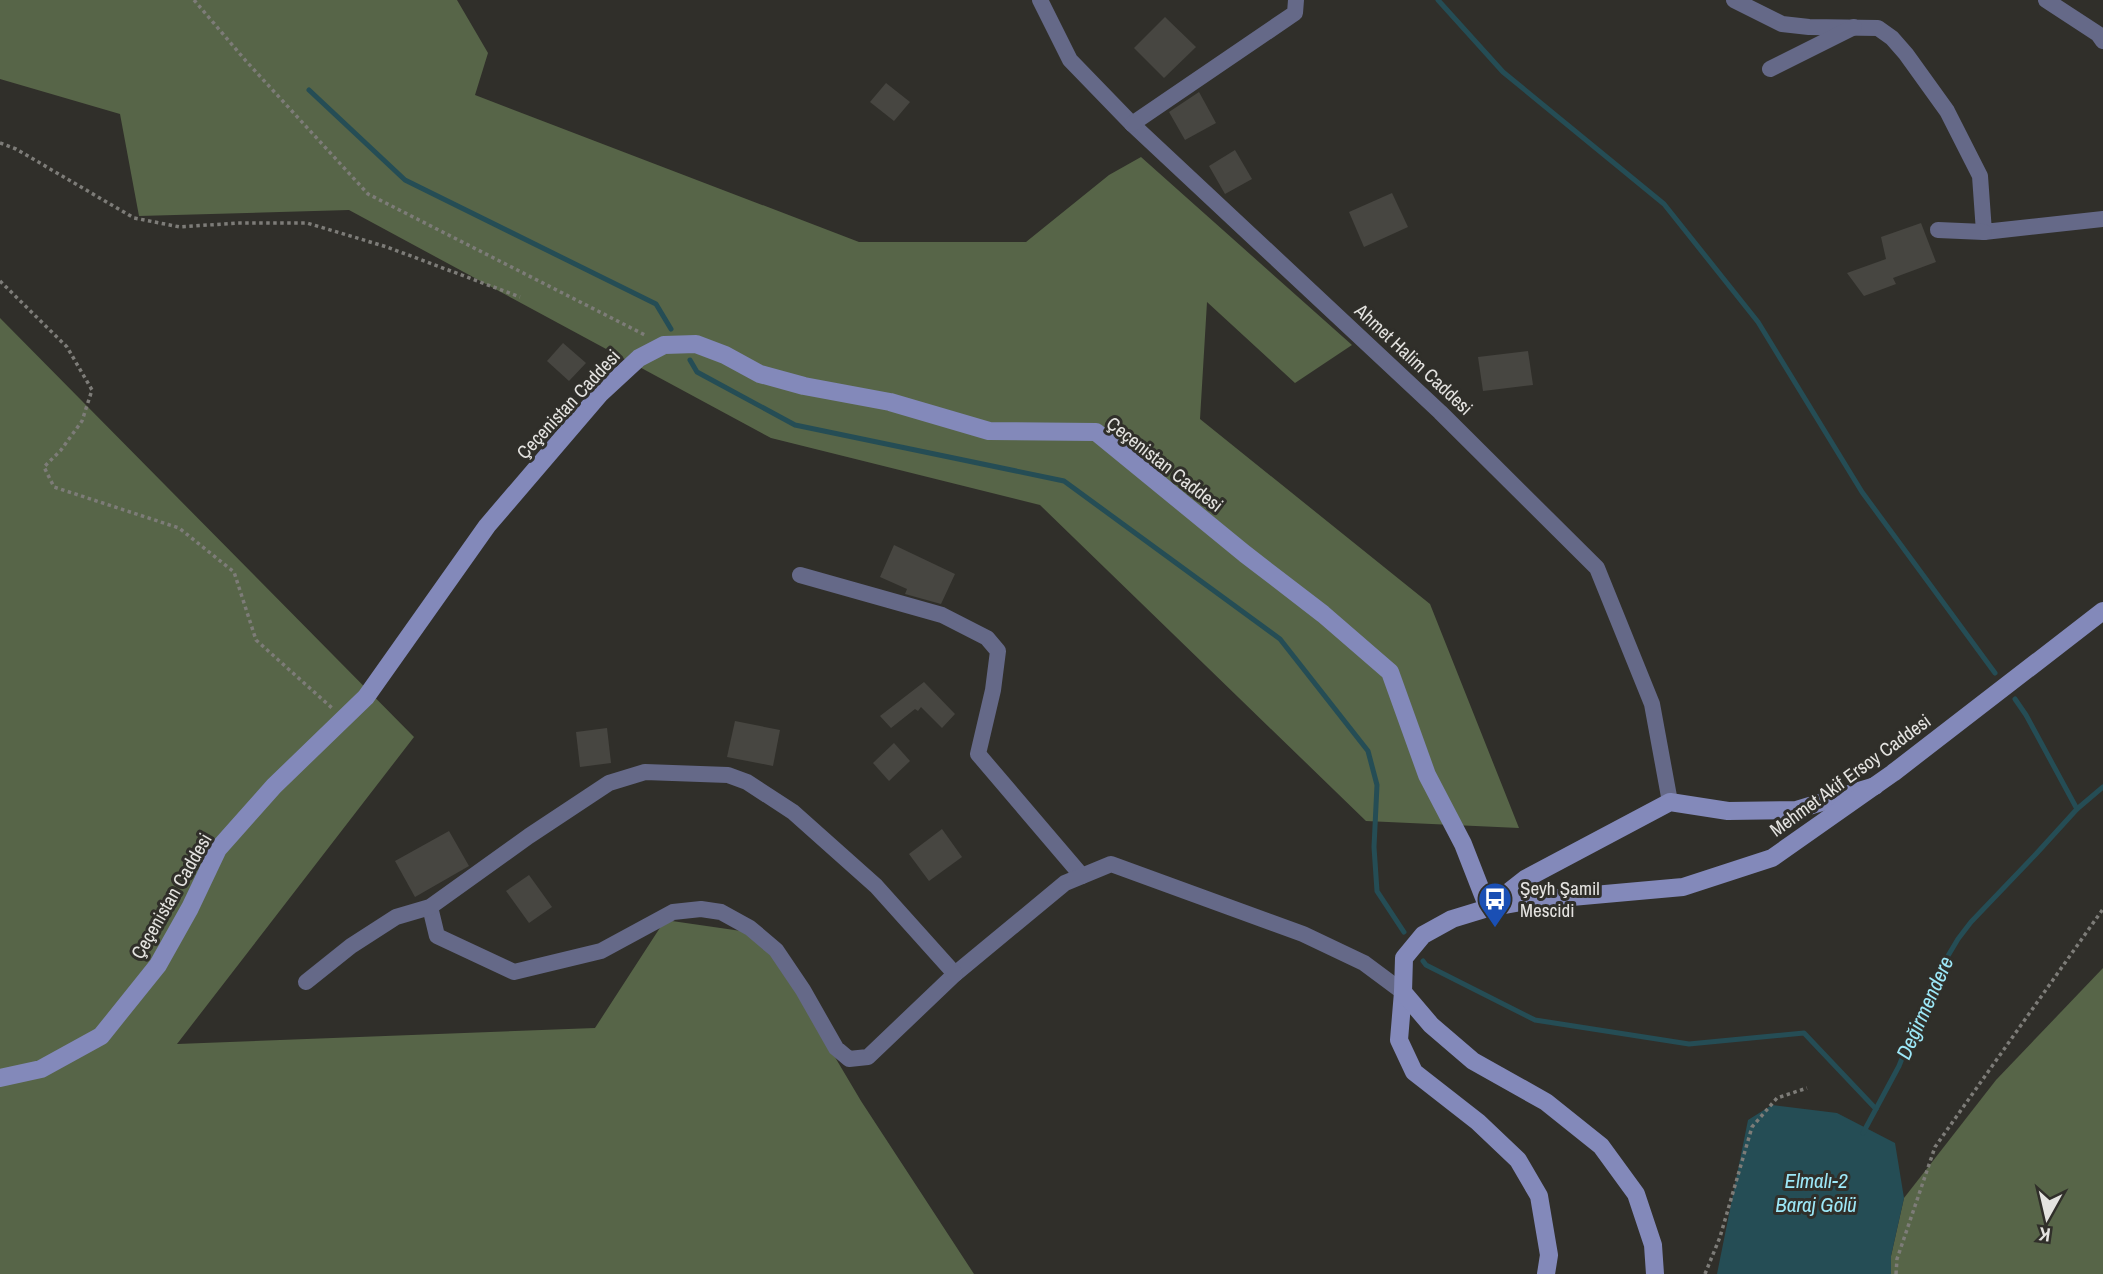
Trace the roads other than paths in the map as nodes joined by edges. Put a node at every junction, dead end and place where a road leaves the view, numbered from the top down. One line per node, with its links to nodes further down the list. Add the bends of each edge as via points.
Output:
1 (1040, 0): 8 (street, Ahmet Halim Caddesi, via 1070,60)
2 (1296, 0): 8 (street, via 1295,13)
3 (1734, 0): 5 (street, via 1782,24)
4 (2046, 0): 6 (street)
5 (1856, 26): 7 (street); 11 (street, via 1878,28 1892,38 1947,111 1980,176)
6 (2103, 41)
7 (1770, 69)
8 (1132, 124): 15 (street, Ahmet Halim Caddesi, via 1440,412 1597,568 1652,704)
9 (2103, 219): 11 (street)
10 (1938, 230): 11 (street)
11 (1984, 232)
12 (800, 575): 16 (street, via 942,615 987,638 999,651 978,754)
13 (2103, 611): 14 (street, Mehmet Akif Ersoy Caddesi)
14 (1875, 786): 15 (street, via 1796,810 1728,811); 18 (street, Mehmet Akif Ersoy Caddesi, via 1772,858 1684,887)
15 (1670, 802): 18 (street, via 1525,878)
16 (1082, 876): 19 (street, via 1065,883); 21 (street, via 1111,864 1303,934 1364,962)
17 (430, 907): 19 (street, via 609,783 645,772 728,775 793,812 876,886); 19 (street, via 437,936 514,972 601,951 673,912 721,912 776,950 836,1048 849,1059 868,1057); 20 (street, via 396,916)
18 (1488, 908): 21 (street, Mehmet Akif Ersoy Caddesi, via 1452,919 1423,935 1404,958); 22 (street, Çeçenistan Caddesi, via 1463,844 1427,775 1390,672 1096,432 989,431 890,402 760,374 696,344 664,345 639,358 610,385 487,526 366,697 274,786 218,849 158,965 101,1036 41,1069)
19 (955, 974)
20 (306, 982)
21 (1403, 992): 23 (street, Mehmet Akif Ersoy Caddesi, via 1399,1040 1414,1072 1518,1160 1539,1196 1549,1255); 24 (street, via 1430,1025 1473,1061 1546,1102 1601,1146 1636,1194 1653,1245)
22 (0, 1078)
23 (1546, 1274)
24 (1655, 1274)

